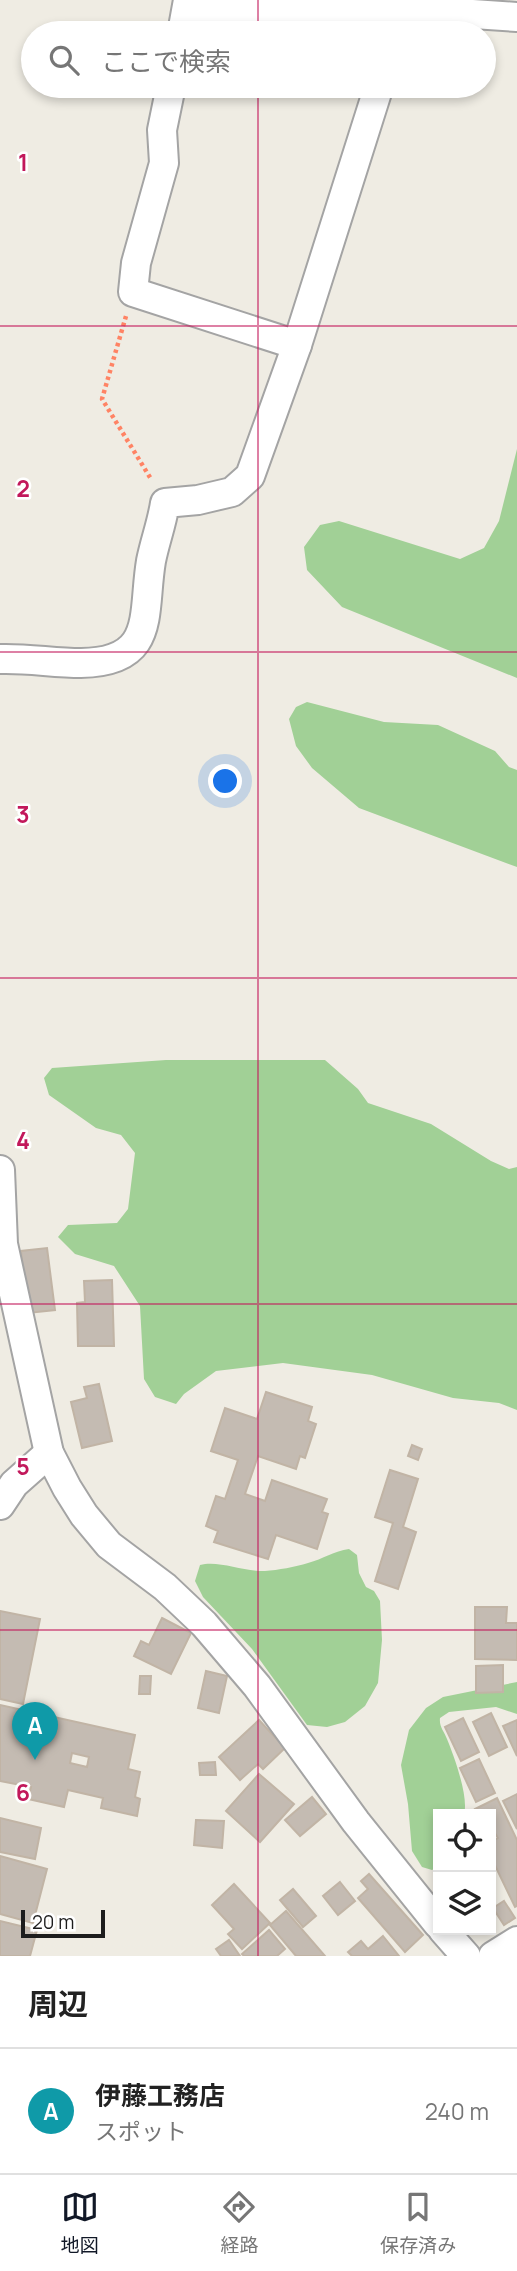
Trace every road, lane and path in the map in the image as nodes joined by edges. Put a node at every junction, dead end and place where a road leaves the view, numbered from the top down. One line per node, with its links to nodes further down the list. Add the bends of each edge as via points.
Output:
1 (345, 5): 2 (street); 4 (street)
2 (186, 14)
3 (517, 17): 5 (street)
4 (396, 21)
5 (423, 21)
6 (169, 98): 8 (street, via 162,130 164,163 136,263)
7 (375, 98): 9 (street)
8 (133, 292): 9 (street); 10 (path, via 102,399)
9 (297, 345): 10 (street, via 250,476 232,492)
10 (165, 503): 11 (street, via 151,561 141,638 118,657 82,663)
11 (0, 659)
12 (0, 1170): 13 (street, via 3,1244)
13 (49, 1453): 14 (street, via 14,1484); 15 (street, via 84,1515 109,1545 165,1587 204,1624 257,1686)
14 (0, 1505)
15 (433, 1918)
16 (447, 1935): 18 (street)
17 (517, 1941): 19 (street)
18 (466, 1956)
19 (493, 1956)

